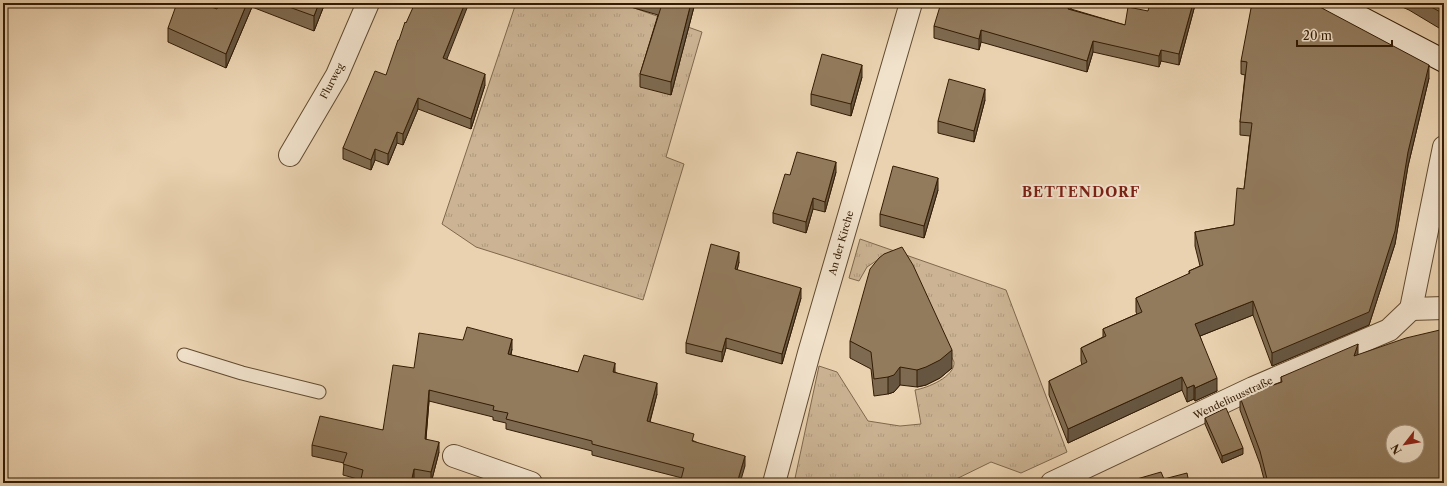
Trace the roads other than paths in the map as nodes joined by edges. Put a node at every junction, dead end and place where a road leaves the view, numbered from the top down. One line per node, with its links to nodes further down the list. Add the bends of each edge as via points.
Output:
1 (368, 3): 6 (street, Flurweg, via 337,75)
2 (911, 3): 13 (street, An der Kirche, via 809,353)
3 (1333, 3): 4 (street)
4 (1444, 61)
5 (1444, 148): 8 (street)
6 (290, 155)
7 (1444, 308): 8 (street)
8 (1411, 309): 14 (street, Wendelinusstraße, via 1389,330 1253,388)
9 (184, 355): 10 (lane, via 242,373)
10 (319, 392)
11 (454, 456): 12 (street)
12 (531, 483)
13 (774, 483)
14 (1052, 483)

